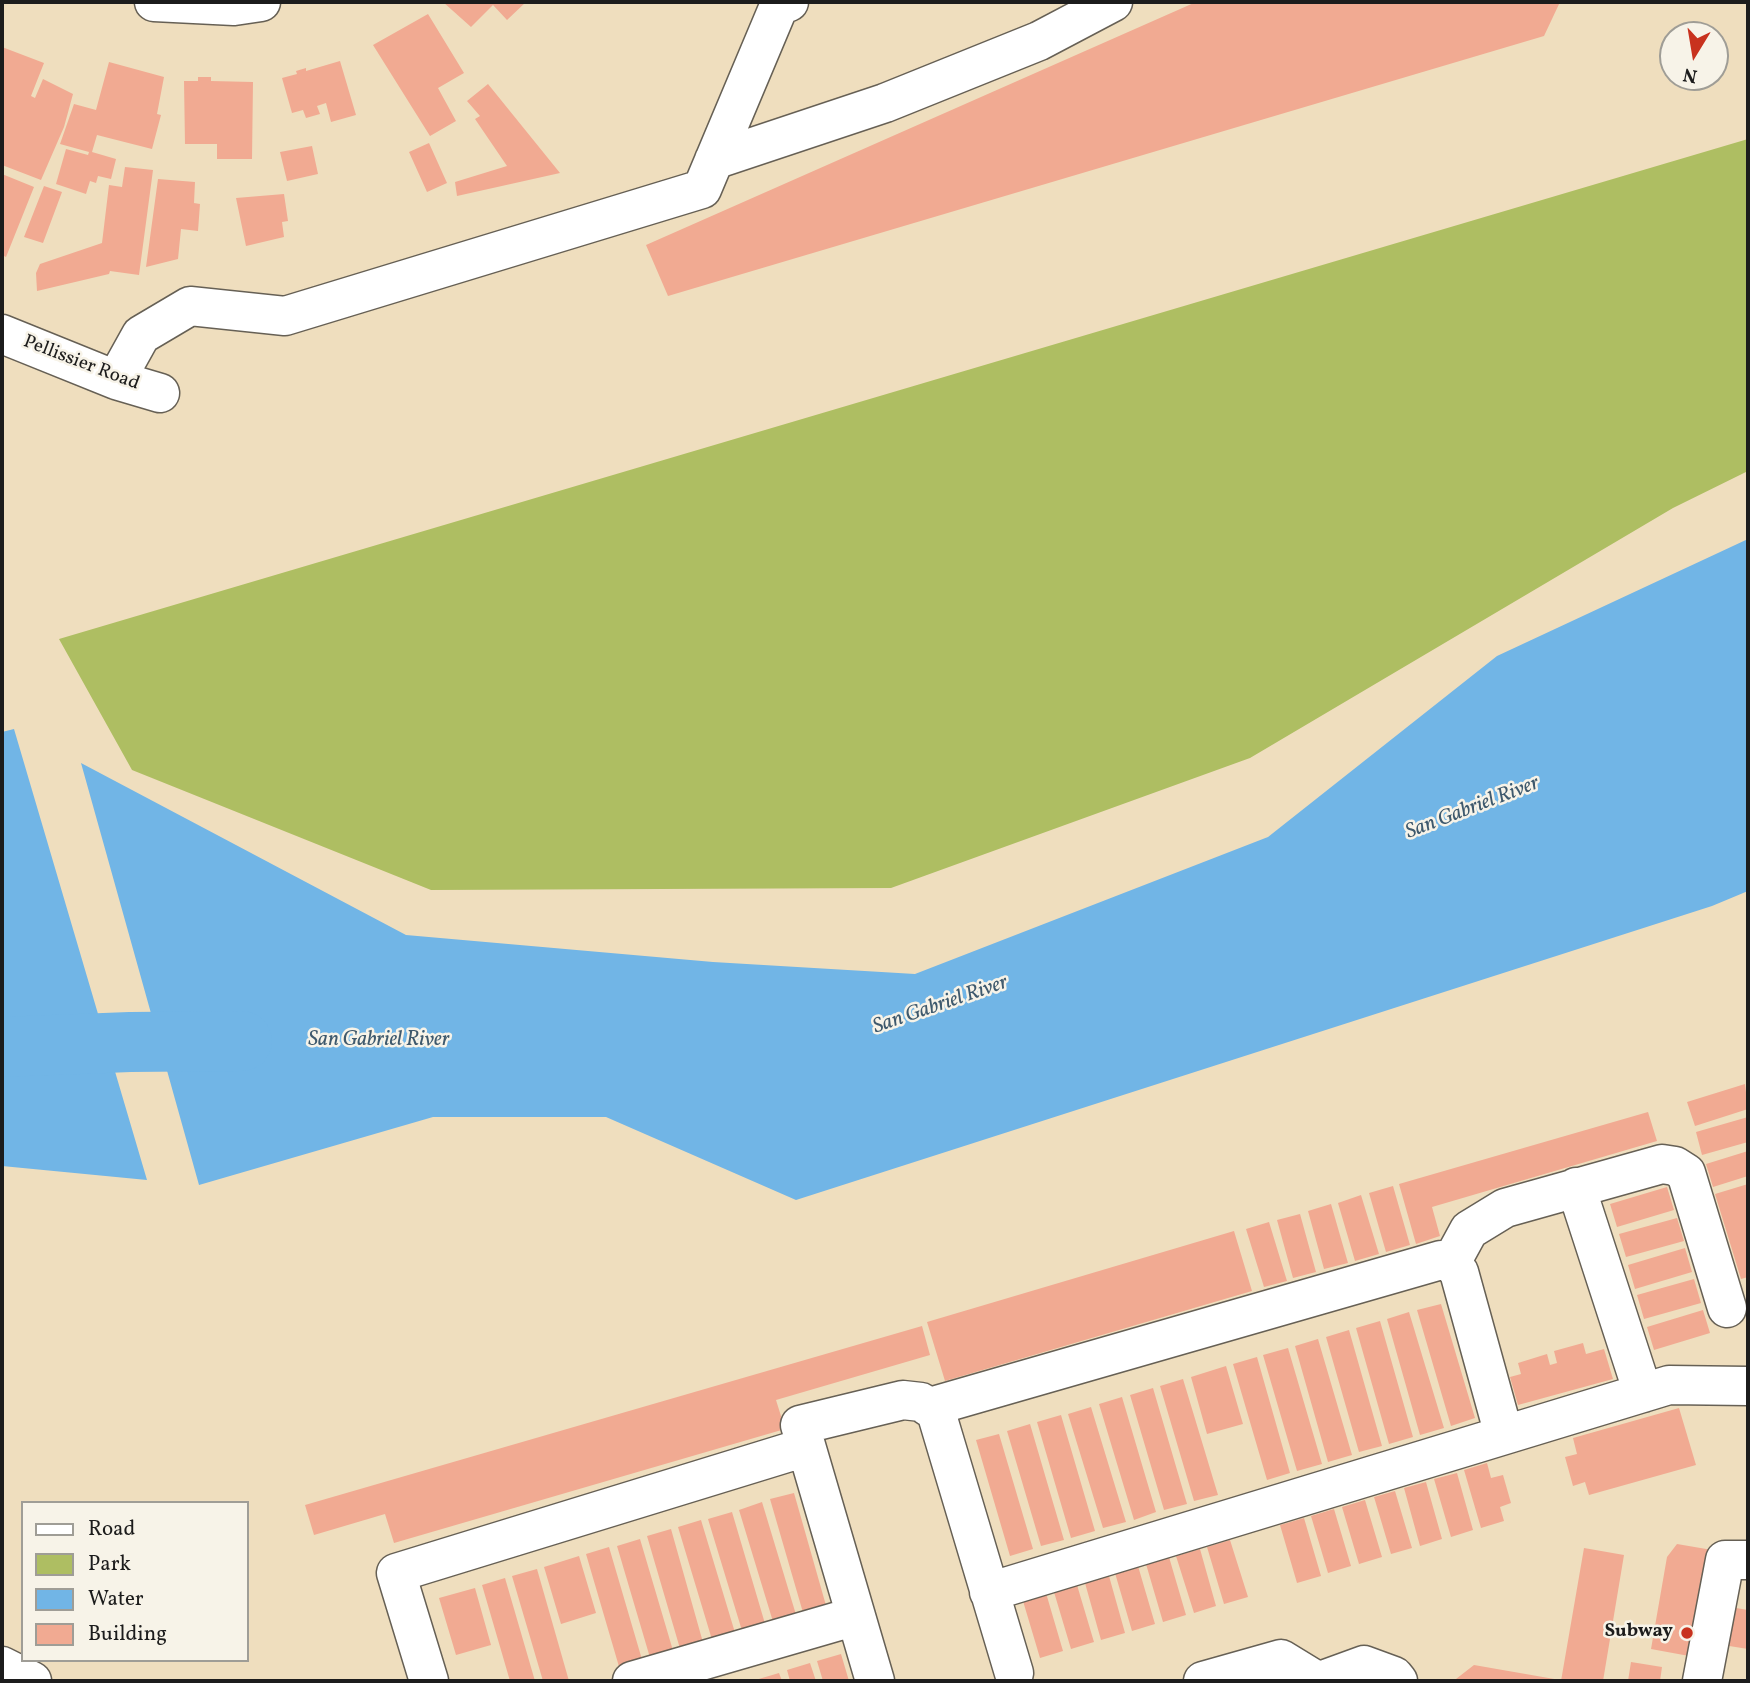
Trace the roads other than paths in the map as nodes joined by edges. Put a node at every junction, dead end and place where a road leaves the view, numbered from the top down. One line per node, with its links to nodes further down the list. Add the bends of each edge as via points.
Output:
1 (154, 2): 2 (main road, via 234,6)
2 (261, 2)
3 (1113, 2): 5 (main road, via 1039,41 885,103)
4 (783, 3): 5 (main road)
5 (714, 160): 7 (main road, via 702,189 285,316 190,306 141,335)
6 (2, 334): 7 (main road, Pellissier Road)
7 (116, 380): 8 (main road, Pellissier Road)
8 (160, 393)
9 (1576, 1187): 10 (main road, via 1489,1216 1469,1230); 11 (main road, via 1661,1164 1686,1173); 13 (main road)
10 (1451, 1263): 14 (main road, via 1441,1260); 15 (main road, via 1459,1272)
11 (1727, 1308)
12 (1748, 1386): 13 (main road, via 1669,1385)
13 (1643, 1393): 15 (main road)
14 (930, 1407): 16 (main road, via 903,1400 800,1424); 18 (main road, via 936,1412)
15 (1504, 1435): 18 (main road)
16 (806, 1447): 19 (main road); 23 (main road, via 396,1573)
17 (1748, 1560): 29 (main road, via 1725,1560)
18 (989, 1592): 21 (main road)
19 (856, 1616): 24 (main road); 25 (main road)
20 (2, 1666): 22 (main road)
21 (1014, 1673)
22 (32, 1681)
23 (429, 1681)
24 (632, 1681)
25 (875, 1681)
26 (1203, 1681): 27 (main road, via 1281,1659)
27 (1318, 1681): 28 (main road, via 1364,1665)
28 (1398, 1681)
29 (1702, 1681)

